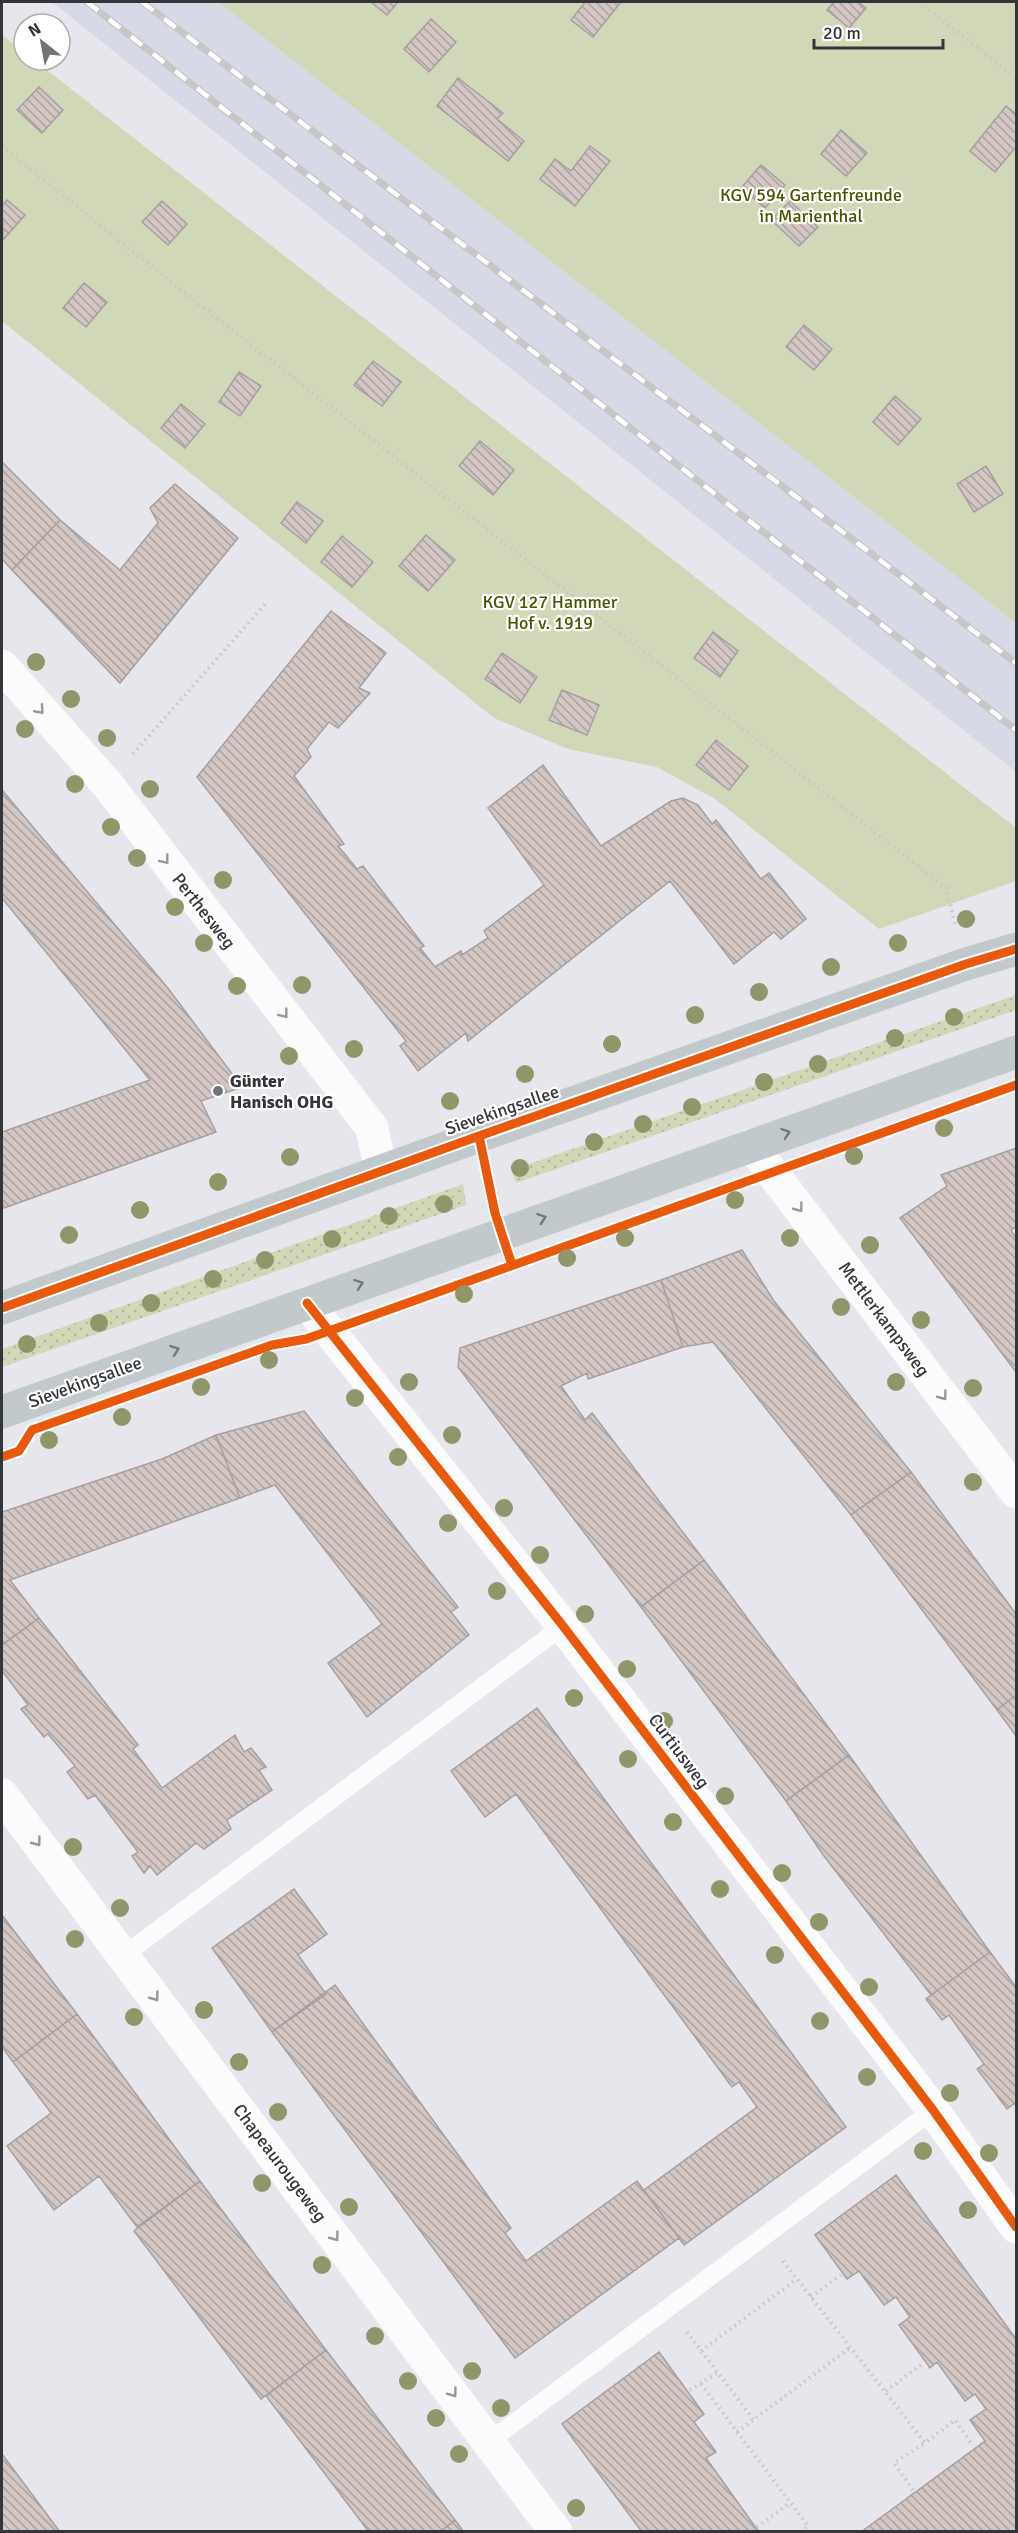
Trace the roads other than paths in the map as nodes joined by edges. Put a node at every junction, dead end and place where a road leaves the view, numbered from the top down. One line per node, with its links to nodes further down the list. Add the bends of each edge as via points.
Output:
1 (2, 666): 5 (street, Perthesweg, one-way to 5, via 107,784 372,1128)
2 (1017, 949): 5 (main road, Sievekingsallee)
3 (1017, 1052): 4 (main road, Sievekingsallee, one-way to 3)
4 (751, 1145): 6 (main road, Sievekingsallee, one-way to 4); 9 (street, Mettlerkampsweg, one-way to 9)
5 (381, 1171): 7 (main road, Sievekingsallee)
6 (307, 1303): 8 (main road, Sievekingsallee, one-way to 6); 10 (street, Curtiusweg)
7 (2, 1308)
8 (2, 1412)
9 (1017, 1492)
10 (563, 1626): 12 (lane); 13 (street, Curtiusweg)
11 (2, 1796): 12 (street, Chapeaurougeweg, one-way to 12)
12 (123, 1956): 15 (street, Chapeaurougeweg, one-way to 15)
13 (933, 2110): 14 (street, Curtiusweg); 15 (lane)
14 (1017, 2227)
15 (490, 2441): 16 (street, Chapeaurougeweg)
16 (556, 2532)

